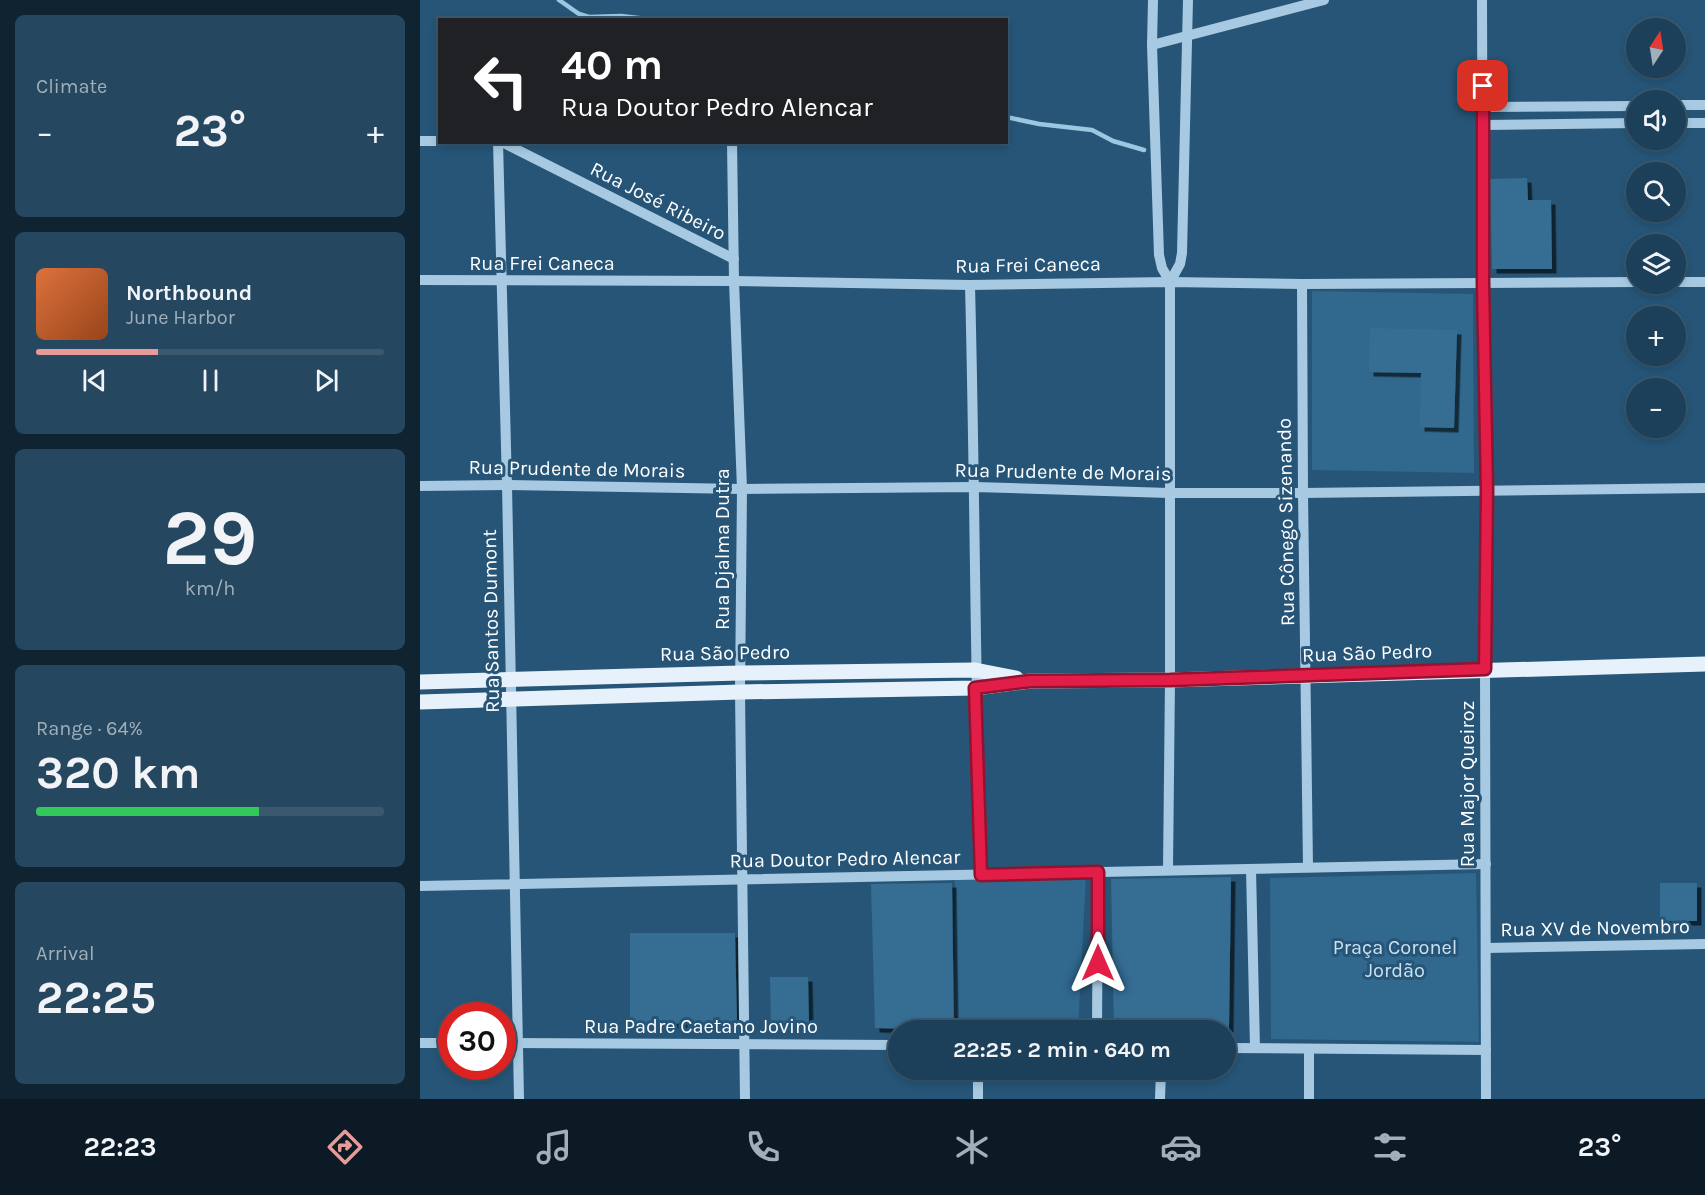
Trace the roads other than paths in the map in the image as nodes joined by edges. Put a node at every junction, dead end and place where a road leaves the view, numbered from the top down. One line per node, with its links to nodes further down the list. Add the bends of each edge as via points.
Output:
1 (1153, 0): 6 (street)
2 (1188, 0): 5 (street)
3 (1324, 0): 5 (street)
4 (1482, 0): 10 (street, Rua Major Queiroz)
5 (1188, 36): 6 (street); 24 (street, via 1182,253)
6 (1152, 45): 24 (street, via 1158,255)
7 (1686, 105): 8 (street)
8 (1705, 105)
9 (1626, 106): 10 (street)
10 (1483, 107): 14 (street, Rua Major Queiroz)
11 (1626, 123): 14 (street)
12 (1686, 123): 13 (street)
13 (1705, 123)
14 (1483, 125): 28 (street, Rua Major Queiroz)
15 (420, 141): 16 (street)
16 (438, 141)
17 (500, 144): 22 (street, Rua Santos Dumont)
18 (504, 144): 20 (street, Rua José Ribeiro)
19 (732, 144): 20 (street, Rua Djalma Dutra)
20 (734, 259): 23 (street, Rua Djalma Dutra)
21 (420, 280): 22 (street, Rua Frei Caneca)
22 (501, 280): 23 (street, Rua Frei Caneca); 31 (street, Rua Santos Dumont)
23 (734, 281): 30 (street, Rua Frei Caneca); 35 (street, Rua Djalma Dutra)
24 (1170, 282): 29 (street, Rua Frei Caneca); 30 (street, Rua Frei Caneca); 37 (street)
25 (1626, 282): 28 (street, Rua Frei Caneca)
26 (1686, 282): 27 (street)
27 (1705, 282)
28 (1483, 283): 29 (street, Rua Frei Caneca); 36 (street, Rua Major Queiroz)
29 (1302, 284): 38 (street, Rua Cônego Sizenando)
30 (970, 285): 33 (street)
31 (507, 485): 32 (street, Rua Prudente de Morais); 35 (street, Rua Prudente de Morais); 44 (street, Rua Santos Dumont)
32 (420, 486)
33 (975, 487): 35 (street, Rua Prudente de Morais); 37 (street, Rua Prudente de Morais); 41 (street)
34 (1705, 488): 36 (street, Rua Prudente de Morais)
35 (742, 489): 42 (street, Rua Djalma Dutra)
36 (1487, 490): 38 (street, Rua Prudente de Morais); 40 (street, Rua Major Queiroz)
37 (1169, 493): 38 (street, Rua Prudente de Morais); 45 (street)
38 (1302, 494): 43 (street, Rua Cônego Sizenando)
39 (1705, 664): 40 (main road, Rua São Pedro)
40 (1485, 669): 43 (main road, Rua São Pedro); 52 (street, Rua Major Queiroz)
41 (975, 670): 42 (main road, Rua São Pedro); 46 (main road, Rua São Pedro); 48 (street)
42 (740, 673): 44 (main road, Rua São Pedro); 49 (street, Rua Djalma Dutra)
43 (1305, 676): 45 (main road, Rua São Pedro); 53 (street, Rua Cônego Sizenando)
44 (511, 680): 47 (main road, Rua São Pedro); 50 (street, Rua Santos Dumont)
45 (1170, 680): 46 (main road, Rua São Pedro); 55 (street)
46 (1030, 681): 48 (main road, Rua São Pedro)
47 (420, 682)
48 (975, 688): 49 (main road, Rua São Pedro); 57 (street)
49 (740, 692): 50 (main road, Rua São Pedro); 58 (street, Rua Djalma Dutra)
50 (510, 699): 51 (main road, Rua São Pedro); 59 (street, Rua Santos Dumont)
51 (420, 702)
52 (1486, 864): 53 (street, Rua Doutor Pedro Alencar); 62 (street, Rua Major Queiroz)
53 (1308, 867): 54 (street, Rua Doutor Pedro Alencar)
54 (1251, 869): 55 (street, Rua Doutor Pedro Alencar); 70 (street)
55 (1168, 870): 56 (street, Rua Doutor Pedro Alencar)
56 (1098, 872): 57 (street, Rua Doutor Pedro Alencar); 63 (street)
57 (981, 875): 58 (street, Rua Doutor Pedro Alencar)
58 (742, 878): 59 (street, Rua Doutor Pedro Alencar); 68 (street, Rua Djalma Dutra)
59 (514, 884): 60 (street, Rua Doutor Pedro Alencar); 66 (street, Rua Santos Dumont)
60 (420, 886)
61 (1705, 944): 62 (street, Rua XV de Novembro)
62 (1486, 948): 72 (street, Rua Major Queiroz)
63 (1097, 1020)
64 (420, 1043): 65 (street)
65 (438, 1043)
66 (517, 1043): 68 (street, Rua Padre Caetano Jovino); 75 (street, Rua Santos Dumont)
67 (888, 1044): 68 (street, Rua Padre Caetano Jovino)
68 (744, 1045): 76 (street, Rua Djalma Dutra)
69 (1236, 1048): 70 (street)
70 (1255, 1048): 71 (street)
71 (1309, 1049): 72 (street); 79 (street)
72 (1486, 1050): 80 (street, Rua Major Queiroz)
73 (978, 1080): 77 (street)
74 (1161, 1080): 78 (street)
75 (519, 1099)
76 (745, 1099)
77 (978, 1099)
78 (1160, 1099)
79 (1309, 1099)
80 (1486, 1099)

